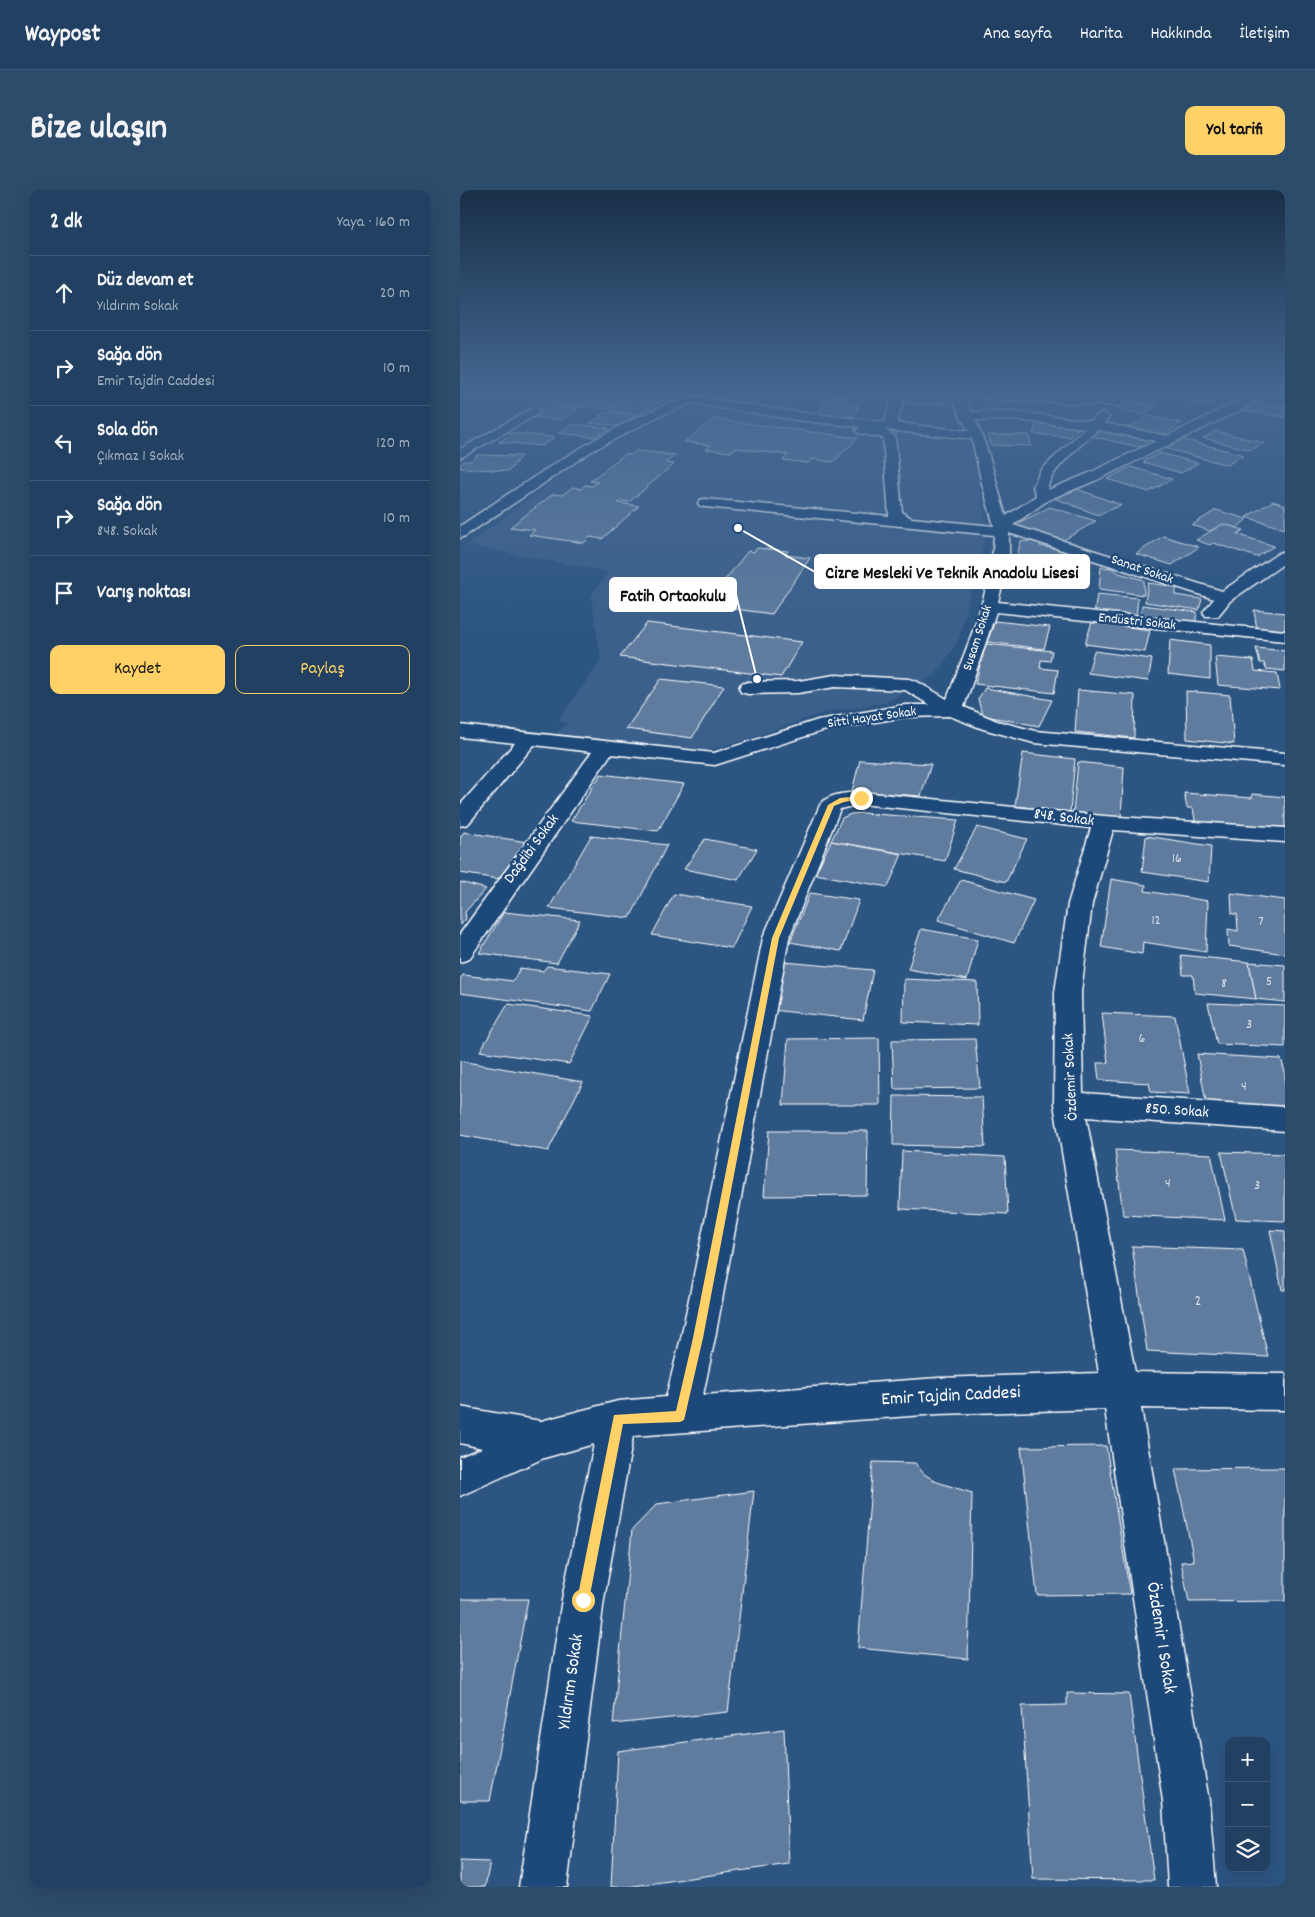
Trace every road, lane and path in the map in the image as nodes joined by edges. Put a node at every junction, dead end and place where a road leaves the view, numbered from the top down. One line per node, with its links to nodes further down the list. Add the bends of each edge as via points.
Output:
1 (549, 473): 10 (street)
2 (893, 473): 8 (street, via 895,514)
3 (987, 473): 9 (street, Susam Sokak)
4 (1046, 473): 6 (street, via 1040,487)
5 (1096, 473): 6 (street)
6 (1043, 497): 9 (street)
7 (705, 503): 8 (street, Sanat Sokak)
8 (909, 523): 9 (street, Sanat Sokak)
9 (1002, 528): 12 (street, Sanat Sokak); 13 (street, Susam Sokak, via 1001,559)
10 (460, 533)
11 (1285, 556): 12 (street)
12 (1224, 597): 14 (street)
13 (989, 606): 14 (street, Endüstri Sokak); 17 (street, Susam Sokak)
14 (1199, 629): 15 (street, Endüstri Sokak)
15 (1285, 636)
16 (748, 688): 17 (street, via 798,687 835,681 909,685)
17 (953, 710): 20 (street, Sitti Hayat Sokak, via 905,711 818,726 715,759); 21 (street, Sitti Hayat Sokak, via 990,725 1034,736)
18 (460, 730): 19 (street, Sitti Hayat Sokak)
19 (530, 738): 20 (street, Sitti Hayat Sokak); 22 (street)
20 (606, 748): 25 (street, Dağdibi Sokak)
21 (1285, 759)
22 (460, 819)
23 (1104, 823): 24 (street, 848. Sokak); 26 (street, Özdemir Sokak, via 1080,904 1068,992); 30 (street, 848. Sokak, via 861,798 831,805 776,938)
24 (1285, 835)
25 (460, 953)
26 (1069, 1104): 27 (street, 850. Sokak); 28 (street, Özdemir Sokak)
27 (1285, 1119)
28 (1120, 1390): 29 (street, Emir Tajdin Caddesi); 30 (street, Emir Tajdin Caddesi, via 938,1396); 36 (street, Özdemir 1 Sokak, via 1186,1801)
29 (1285, 1392)
30 (680, 1416): 31 (street, Emir Tajdin Caddesi)
31 (618, 1419): 33 (street, Emir Tajdin Caddesi); 35 (street, Yıldırım Sokak, via 583,1600)
32 (460, 1426): 33 (street)
33 (541, 1440): 34 (street, Emir Tajdin Caddesi)
34 (460, 1477)
35 (544, 1887)
36 (1192, 1887)

